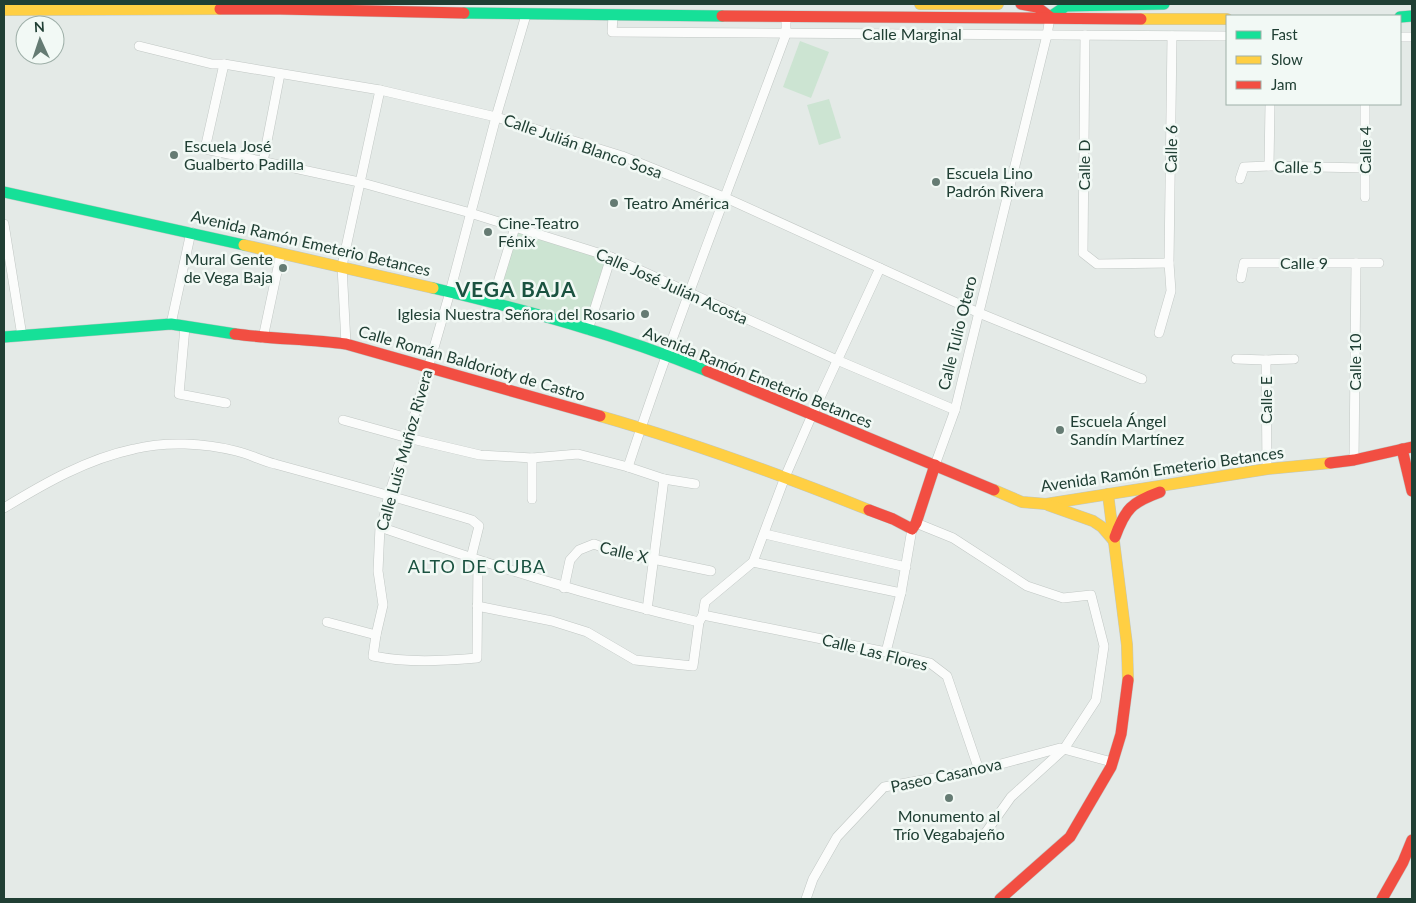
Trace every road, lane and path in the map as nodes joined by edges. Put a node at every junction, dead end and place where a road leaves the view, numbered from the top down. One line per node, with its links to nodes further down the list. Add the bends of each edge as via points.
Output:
1 (920, 4): 2 (street)
2 (998, 4)
3 (1021, 4): 9 (street, via 1031,4)
4 (1164, 4): 9 (street, via 1066,6)
5 (527, 9): 6 (street); 7 (street); 22 (street, Calle Luis Muñoz Rivera)
6 (4, 10)
7 (613, 16): 8 (street); 11 (street, Calle Marginal, via 612,32)
8 (786, 16): 9 (street); 11 (street)
9 (1050, 17): 10 (street); 12 (street, Calle Tulio Otero)
10 (1226, 19)
11 (786, 34): 12 (street, Calle Marginal); 30 (street)
12 (1047, 35): 13 (street, Calle Marginal); 46 (street, Calle Tulio Otero)
13 (1085, 35): 14 (street, Calle Marginal); 37 (street, Calle D, via 1083,253 1098,264)
14 (1172, 36): 15 (street, Calle Marginal); 37 (street, Calle 6)
15 (1226, 36)
16 (139, 46): 17 (street, Calle Julián Blanco Sosa)
17 (224, 64): 18 (street, Calle Julián Blanco Sosa); 23 (street, Calle José Julián Acosta, via 205,149)
18 (280, 74): 19 (street, Calle Julián Blanco Sosa); 23 (street)
19 (380, 90): 22 (street, Calle Julián Blanco Sosa); 27 (street)
20 (1270, 105): 24 (street)
21 (1365, 105): 25 (street, Calle 4)
22 (496, 117): 30 (street, Calle Julián Blanco Sosa, via 622,156); 31 (street, Calle Luis Muñoz Rivera)
23 (263, 162): 27 (street, Calle José Julián Acosta)
24 (1269, 166): 25 (street, Calle 5); 26 (street, Calle 5, via 1244,167)
25 (1365, 168): 29 (street, Calle 4)
26 (1240, 179)
27 (359, 182): 31 (street, Calle José Julián Acosta); 40 (street)
28 (4, 192): 34 (street, Avenida Ramón Emeterio Betances)
29 (1365, 197)
30 (726, 198): 41 (street, Calle Julián Blanco Sosa); 44 (street)
31 (472, 213): 33 (street, Calle José Julián Acosta); 43 (street, Calle Luis Muñoz Rivera)
32 (4, 224): 51 (street)
33 (514, 227): 36 (street, Calle José Julián Acosta); 45 (street)
34 (191, 232): 35 (street, Avenida Ramón Emeterio Betances); 47 (street)
35 (281, 253): 40 (street, Avenida Ramón Emeterio Betances); 53 (street)
36 (610, 256): 44 (street, Calle José Julián Acosta); 49 (street)
37 (1169, 263): 50 (street, Calle 6, via 1170,291)
38 (1356, 263): 39 (street, Calle 9); 42 (street, Calle 9, via 1244,263); 70 (street, Calle 10)
39 (1379, 263)
40 (342, 266): 43 (street, Avenida Ramón Emeterio Betances); 54 (street)
41 (880, 268): 46 (street, Calle Julián Blanco Sosa); 58 (street)
42 (1241, 278)
43 (450, 292): 45 (street, Avenida Ramón Emeterio Betances); 60 (street, Calle Luis Muñoz Rivera)
44 (688, 293): 55 (street); 58 (street, Calle José Julián Acosta)
45 (492, 302): 49 (street, Avenida Ramón Emeterio Betances)
46 (979, 313): 61 (street, Calle Julián Blanco Sosa); 63 (street, Calle Tulio Otero)
47 (171, 324): 48 (street, Calle Román Baldorioty de Castro); 51 (street, Calle Román Baldorioty de Castro)
48 (185, 327): 53 (street, Calle Román Baldorioty de Castro); 62 (street, via 179,394)
49 (588, 330): 55 (street, Avenida Ramón Emeterio Betances)
50 (1159, 333)
51 (22, 336): 52 (street, Calle Román Baldorioty de Castro)
52 (4, 337)
53 (263, 338): 54 (street, Calle Román Baldorioty de Castro)
54 (346, 344): 60 (street, Calle Román Baldorioty de Castro)
55 (666, 354): 64 (street, Avenida Ramón Emeterio Betances); 66 (street)
56 (1236, 359): 59 (street)
57 (1294, 359): 59 (street)
58 (837, 360): 63 (street, Calle José Julián Acosta); 64 (street)
59 (1266, 360): 73 (street, Calle E)
60 (428, 368): 66 (street, Calle Román Baldorioty de Castro); 67 (street, Calle Luis Muñoz Rivera)
61 (1142, 379)
62 (226, 403)
63 (955, 410): 71 (street, Calle Tulio Otero)
64 (812, 415): 71 (street, Avenida Ramón Emeterio Betances); 74 (street)
65 (343, 420): 67 (street)
66 (641, 428): 72 (street); 74 (street, Calle Román Baldorioty de Castro)
67 (408, 438): 69 (street, via 480,455); 79 (street, Calle Luis Muñoz Rivera)
68 (1407, 448): 70 (street, Avenida Ramón Emeterio Betances); 78 (street)
69 (532, 458): 72 (street, via 578,454); 81 (street)
70 (1354, 460): 73 (street, Avenida Ramón Emeterio Betances)
71 (935, 465): 82 (street, Avenida Ramón Emeterio Betances, via 1022,502); 84 (street, Calle Tulio Otero)
72 (628, 467): 75 (street)
73 (1266, 469): 76 (street, Avenida Ramón Emeterio Betances)
74 (785, 477): 84 (street, Calle Román Baldorioty de Castro); 86 (street)
75 (664, 479): 77 (street); 89 (street)
76 (1193, 481): 80 (street, Avenida Ramón Emeterio Betances); 87 (street, via 1142,498 1128,508)
77 (695, 484)
78 (1412, 492)
79 (389, 494): 83 (street, via 237,451 180,444 135,448 96,459); 85 (street, Calle Luis Muñoz Rivera); 88 (street, via 472,520 479,526)
80 (1108, 494): 82 (street, Avenida Ramón Emeterio Betances); 87 (street)
81 (532, 499)
82 (1046, 504): 87 (street, via 1093,520)
83 (4, 508)
84 (914, 526): 91 (street, Calle Tulio Otero); 101 (street, via 953,538 1027,586 1063,598 1091,595 1104,646 1096,700)
85 (380, 527): 88 (street, Calle Las Flores); 99 (street, Calle Luis Muñoz Rivera, via 378,571 384,605)
86 (765, 534): 90 (street); 91 (street)
87 (1114, 541): 102 (street, via 1128,645 1128,678 1121,734)
88 (474, 559): 93 (street, Calle Las Flores); 95 (street)
89 (653, 559): 92 (street, Calle X); 93 (street, Calle X, via 623,555 594,544 579,550 570,560); 96 (street)
90 (753, 562): 94 (street); 97 (street, via 705,602)
91 (906, 567): 94 (street, Calle Tulio Otero)
92 (711, 571)
93 (564, 588): 96 (street, Calle Las Flores)
94 (901, 593): 100 (street, Calle Tulio Otero)
95 (477, 606): 97 (street, via 552,621 587,632 635,660 693,666); 99 (street, Calle Luis Muñoz Rivera, via 477,658 410,662 373,656)
96 (647, 610): 97 (street, Calle Las Flores)
97 (701, 618): 100 (street, Calle Las Flores)
98 (327, 622): 99 (street)
99 (376, 635)
100 (886, 652): 103 (street, Calle Las Flores, via 930,663 948,676)
101 (1064, 749): 102 (street, Paseo Casanova); 103 (street, Paseo Casanova); 104 (street, via 1011,797)
102 (1112, 762): 107 (street, via 1070,837)
103 (979, 770): 106 (street, Paseo Casanova, via 884,788 837,837 813,879)
104 (984, 835)
105 (1412, 840): 108 (street)
106 (806, 899)
107 (1000, 899)
108 (1382, 899)

